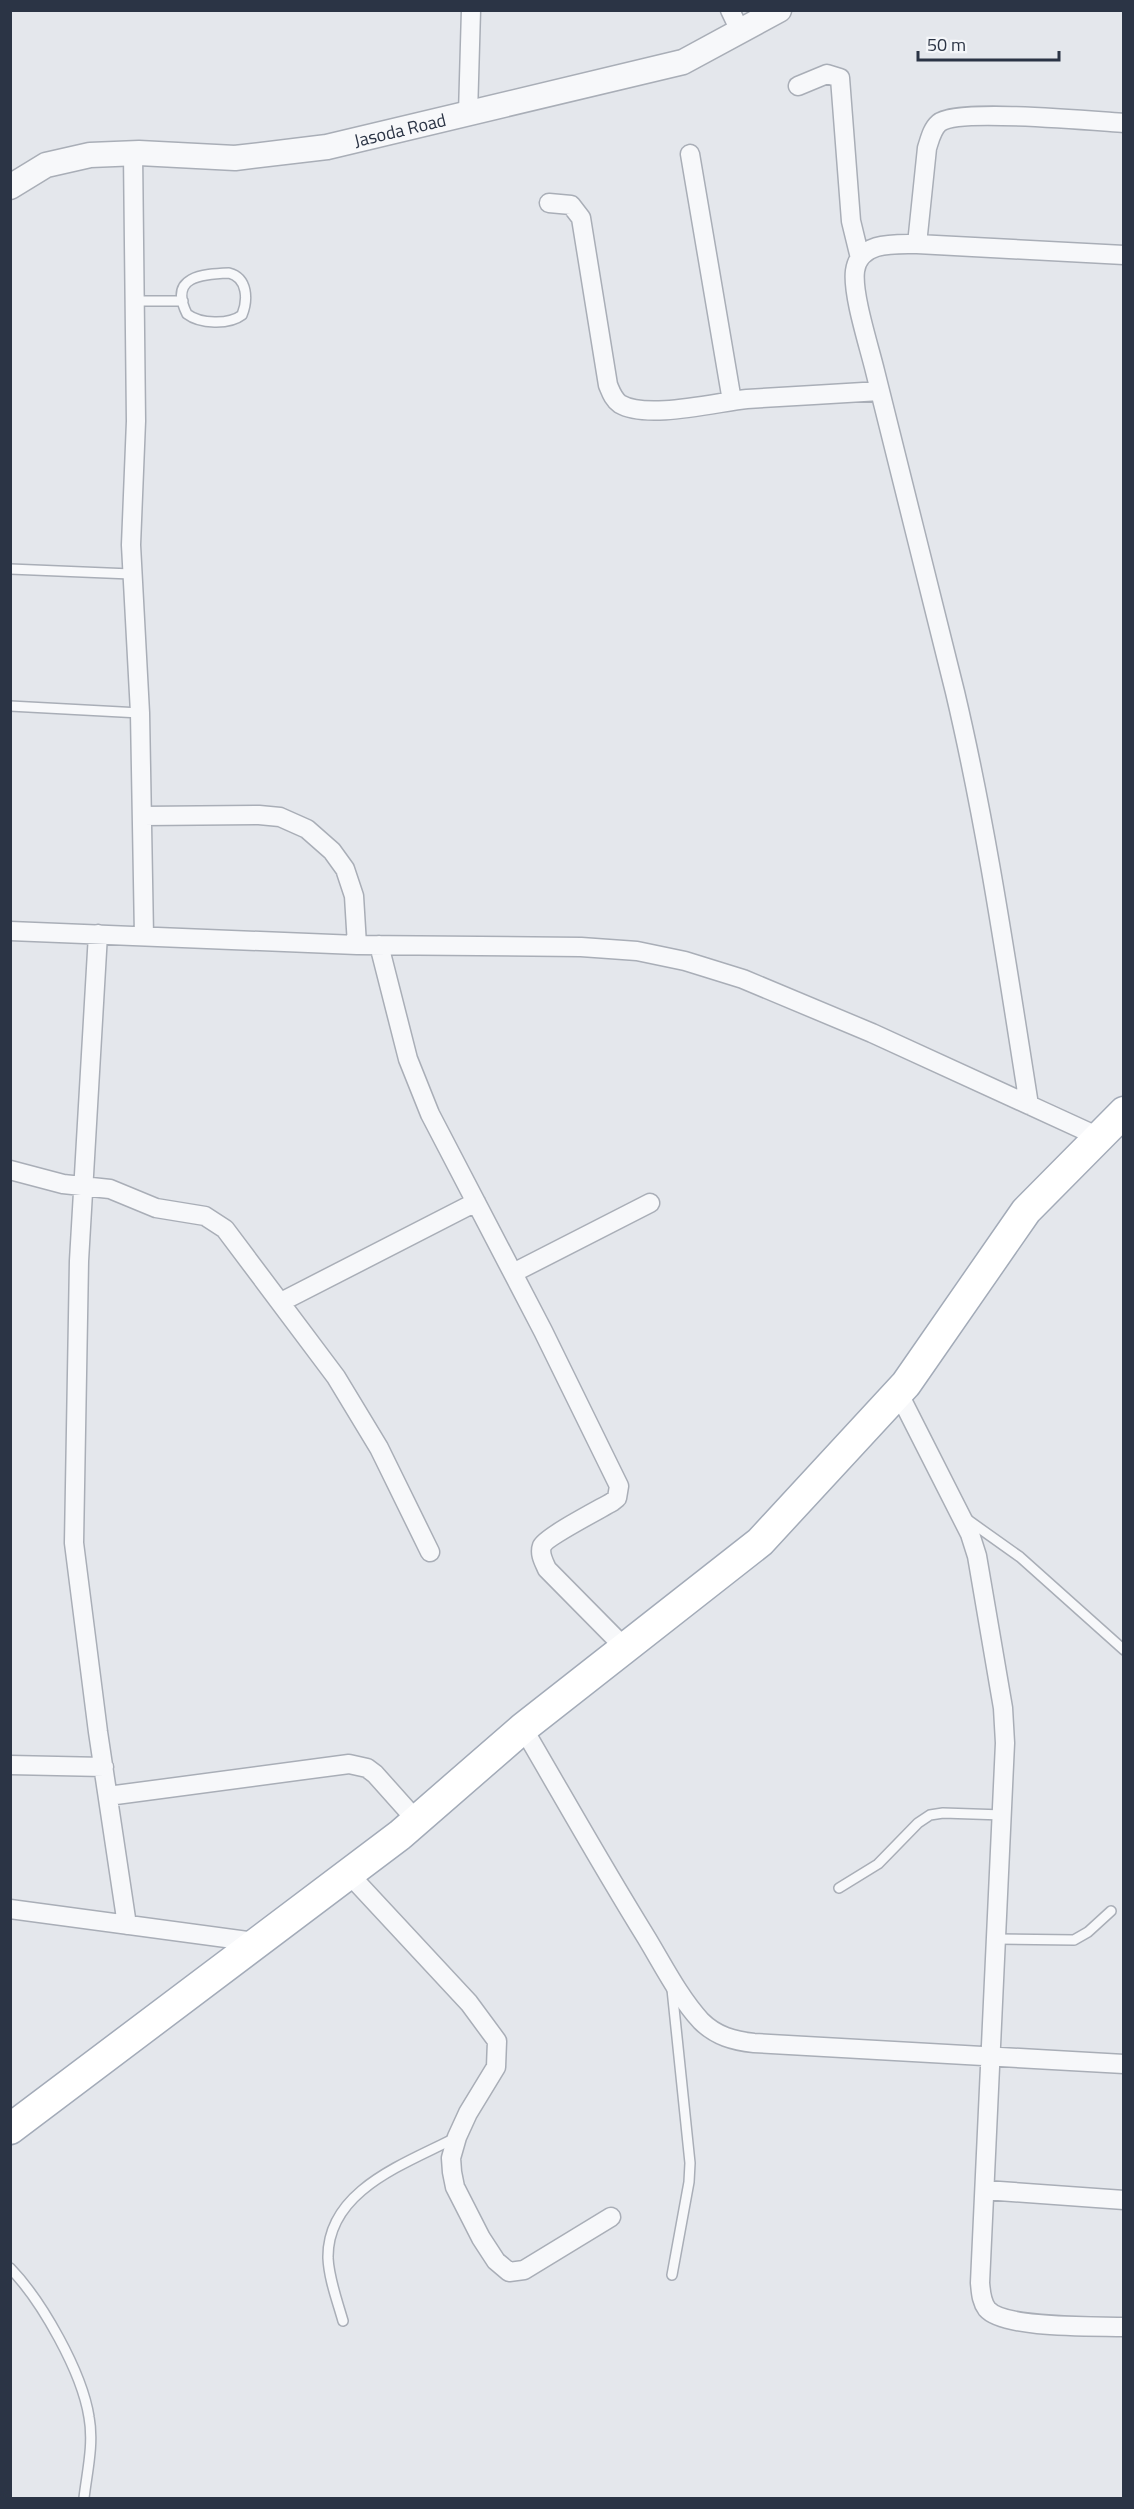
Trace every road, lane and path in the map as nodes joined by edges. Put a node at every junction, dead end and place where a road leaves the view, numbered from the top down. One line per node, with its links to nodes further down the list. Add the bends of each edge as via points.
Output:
1 (471, 10): 5 (street)
2 (779, 10): 3 (street, Jasoda Road)
3 (735, 21): 5 (street, Jasoda Road, via 683,62)
4 (798, 86): 13 (street, via 827,74 840,78 851,221)
5 (468, 114): 7 (street, Jasoda Road, via 327,147 235,158)
6 (1124, 123): 11 (street, via 967,115 940,122 927,148)
7 (133, 153): 9 (street, Jasoda Road, via 90,155 46,165); 14 (street)
8 (690, 154): 17 (street)
9 (10, 188)
10 (549, 203): 17 (street, via 571,205 581,218 612,396 632,408 693,409)
11 (916, 244): 12 (street); 13 (street, via 885,244)
12 (1124, 255)
13 (860, 258): 16 (street, via 855,270 856,289)
14 (135, 301): 15 (lane); 19 (street)
15 (183, 301): 15 (lane, via 185,285 200,274 236,274 245,289 243,315 230,321 192,318)
16 (880, 391): 17 (street); 28 (street, via 960,718 991,871)
17 (732, 401)
18 (10, 569): 19 (lane)
19 (131, 574): 21 (street)
20 (10, 706): 21 (lane)
21 (140, 713): 22 (street)
22 (143, 816): 25 (street); 26 (street, via 260,815 307,829 345,868 354,896)
23 (10, 931): 24 (street)
24 (98, 934): 25 (street); 32 (street)
25 (144, 936): 26 (street)
26 (357, 945): 27 (street)
27 (379, 945): 28 (street, via 581,947 637,951 685,961 764,988 872,1033); 33 (street, via 408,1059 430,1114)
28 (1029, 1105): 30 (street)
29 (1124, 1112): 30 (main road)
30 (1099, 1137): 37 (main road, via 1026,1211)
31 (10, 1170): 32 (street)
32 (82, 1185): 36 (street, via 101,1186 156,1208 214,1220); 44 (street, via 74,1543)
33 (476, 1202): 35 (street); 36 (street)
34 (650, 1203): 35 (street)
35 (513, 1273): 40 (street, via 619,1486 612,1502 546,1541 541,1553 548,1569)
36 (281, 1302): 39 (street, via 336,1377 379,1448)
37 (898, 1392): 38 (street); 40 (main road, via 760,1542)
38 (961, 1516): 41 (lane, via 1020,1557); 46 (street, via 977,1556 1004,1708)
39 (430, 1552)
40 (625, 1648): 42 (main road)
41 (1124, 1650)
42 (523, 1728): 47 (main road); 55 (street)
43 (10, 1765): 44 (street)
44 (104, 1767): 45 (street)
45 (108, 1796): 47 (street, via 358,1765 375,1774); 52 (street)
46 (1003, 1815): 49 (lane, via 930,1815 878,1864); 53 (street)
47 (417, 1821): 48 (main road)
48 (349, 1874): 54 (main road); 59 (street, via 469,2003 497,2041 496,2067)
49 (839, 1888)
50 (10, 1908): 52 (street)
51 (1111, 1911): 53 (lane, via 1074,1940)
52 (127, 1925): 54 (street)
53 (998, 1939): 56 (street)
54 (256, 1942): 58 (main road)
55 (671, 1978): 56 (street, via 702,2021 720,2036 734,2041); 64 (lane, via 690,2163 690,2182)
56 (991, 2058): 57 (street); 60 (street)
57 (1124, 2064)
58 (10, 2129)
59 (457, 2137): 62 (street, via 451,2158 455,2187 481,2238 503,2269 524,2270); 65 (lane, via 374,2180 334,2221 328,2257)
60 (985, 2190): 61 (street); 66 (street, via 980,2283 988,2310 999,2317 1026,2323)
61 (1124, 2200)
62 (611, 2217)
63 (10, 2268): 67 (lane, via 25,2283 54,2329 84,2396 91,2445)
64 (672, 2275)
65 (343, 2321)
66 (1124, 2327)
67 (84, 2499)

